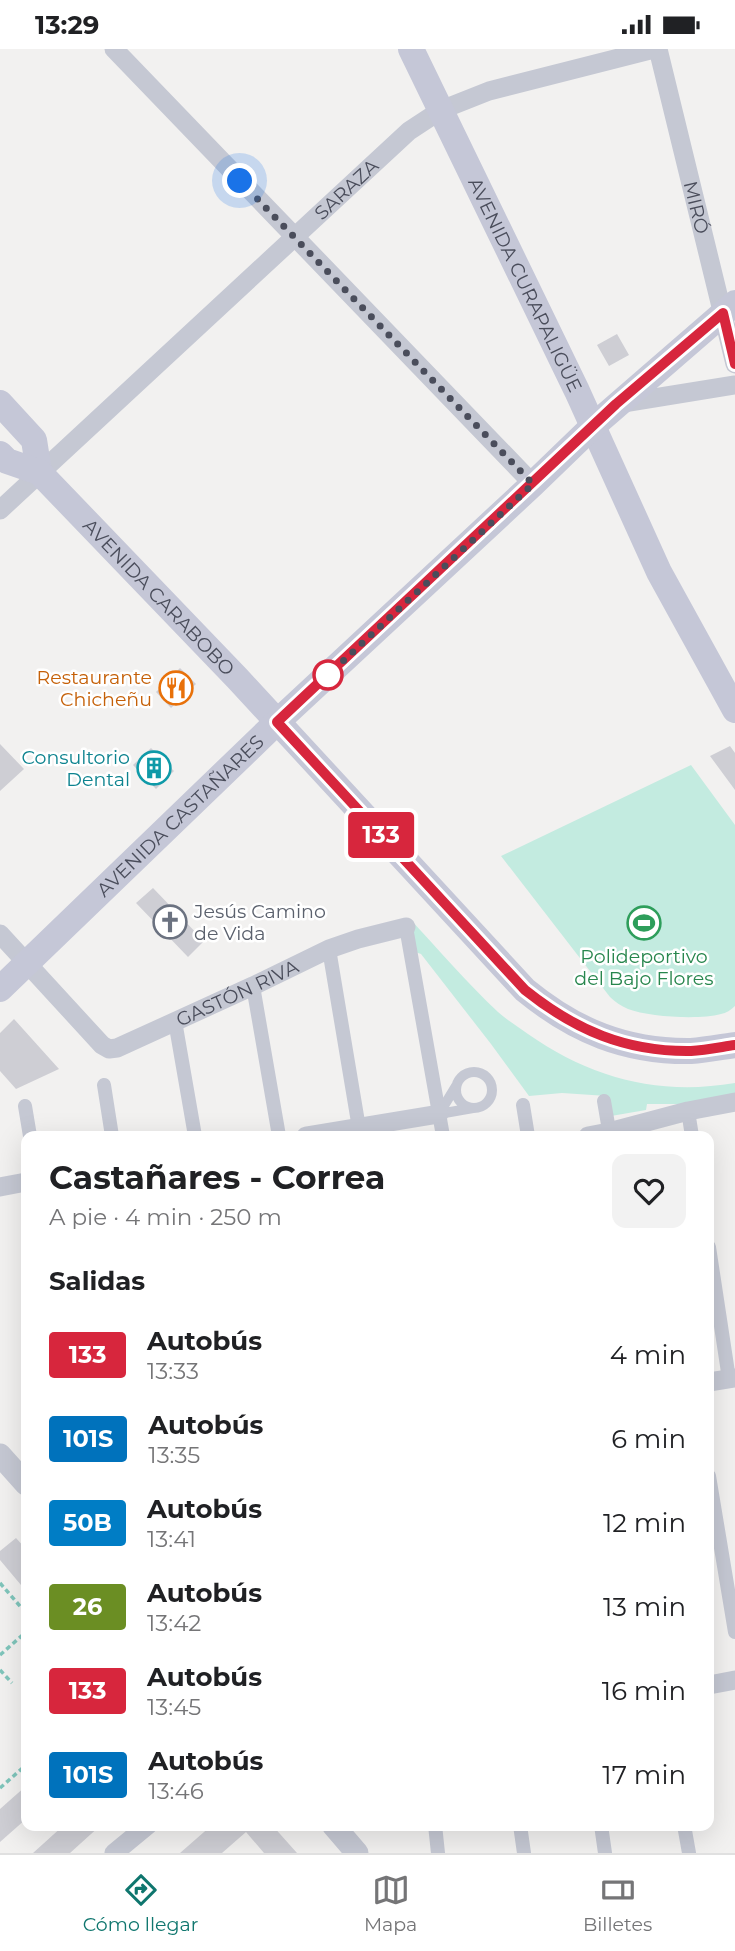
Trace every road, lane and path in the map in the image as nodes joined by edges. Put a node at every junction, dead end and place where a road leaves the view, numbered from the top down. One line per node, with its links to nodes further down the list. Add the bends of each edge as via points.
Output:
1 (114, 49): 5 (street)
2 (411, 49): 4 (main road, AVENIDA CURAPALIGÜE)
3 (656, 49): 4 (street, SARAZA, via 489,92); 6 (street, MIRÓ)
4 (441, 110): 5 (street, SARAZA, via 409,131); 11 (main road, AVENIDA CURAPALIGÜE)
5 (295, 237): 13 (street, SARAZA); 14 (street)
6 (729, 308): 7 (street, MIRÓ); 10 (main road, AVENIDA CASTAÑARES)
7 (735, 364)
8 (735, 385): 10 (street)
9 (0, 404): 13 (main road, via 34,440)
10 (616, 404): 11 (main road, AVENIDA CASTAÑARES)
11 (592, 426): 14 (main road, AVENIDA CASTAÑARES); 16 (main road, AVENIDA CURAPALIGÜE, via 659,572)
12 (0, 454): 13 (main road, AVENIDA CARABOBO)
13 (39, 472): 15 (street, SARAZA); 17 (main road, AVENIDA CARABOBO)
14 (533, 484): 17 (main road, AVENIDA CASTAÑARES)
15 (0, 510)
16 (735, 710)
17 (277, 722): 21 (main road, AVENIDA CASTAÑARES); 25 (main road, AVENIDA CARABOBO, via 525,990 547,1008 624,1044 694,1051)
18 (406, 927): 20 (street, GASTÓN RIVA); 34 (street)
19 (0, 934): 21 (street)
20 (330, 949): 22 (street, GASTÓN RIVA); 39 (street)
21 (27, 963): 23 (main road, AVENIDA CASTAÑARES); 24 (street, GASTÓN RIVA, via 110,1049)
22 (253, 986): 24 (street, GASTÓN RIVA); 38 (street)
23 (0, 989)
24 (175, 1021): 37 (street)
25 (735, 1045)
26 (458, 1082): 32 (lane, via 456,1094 462,1104); 32 (lane, via 472,1072 488,1078 492,1095); 34 (lane)
27 (104, 1085): 36 (street)
28 (604, 1101): 42 (street)
29 (735, 1103): 33 (street)
30 (523, 1105): 41 (street)
31 (25, 1106): 35 (street)
32 (479, 1107): 34 (lane)
33 (688, 1111): 43 (street); 44 (street)
34 (439, 1114): 39 (street); 40 (street)
35 (29, 1131)
36 (111, 1131)
37 (194, 1131)
38 (278, 1131)
39 (360, 1131)
40 (442, 1131)
41 (527, 1131)
42 (609, 1131)
43 (619, 1131)
44 (691, 1131)
45 (21, 1183): 46 (street)
46 (0, 1187)
47 (714, 1276): 48 (street)
48 (732, 1379): 49 (street)
49 (714, 1382)
50 (0, 1455): 51 (street)
51 (21, 1478)
52 (714, 1506): 55 (street)
53 (0, 1583): 54 (path)
54 (21, 1607)
55 (735, 1632)
56 (21, 1636): 57 (path)
57 (0, 1655)
58 (0, 1670): 60 (path)
59 (735, 1680): 61 (street)
60 (12, 1683)
61 (714, 1684)
62 (21, 1769): 63 (path)
63 (0, 1788)
64 (141, 1831): 70 (street)
65 (338, 1831): 71 (street)
66 (436, 1831): 72 (street)
67 (521, 1831): 73 (street)
68 (602, 1831): 74 (street)
69 (685, 1831): 75 (street)
70 (114, 1853)
71 (357, 1853)
72 (438, 1853)
73 (524, 1853)
74 (605, 1853)
75 (689, 1853)

